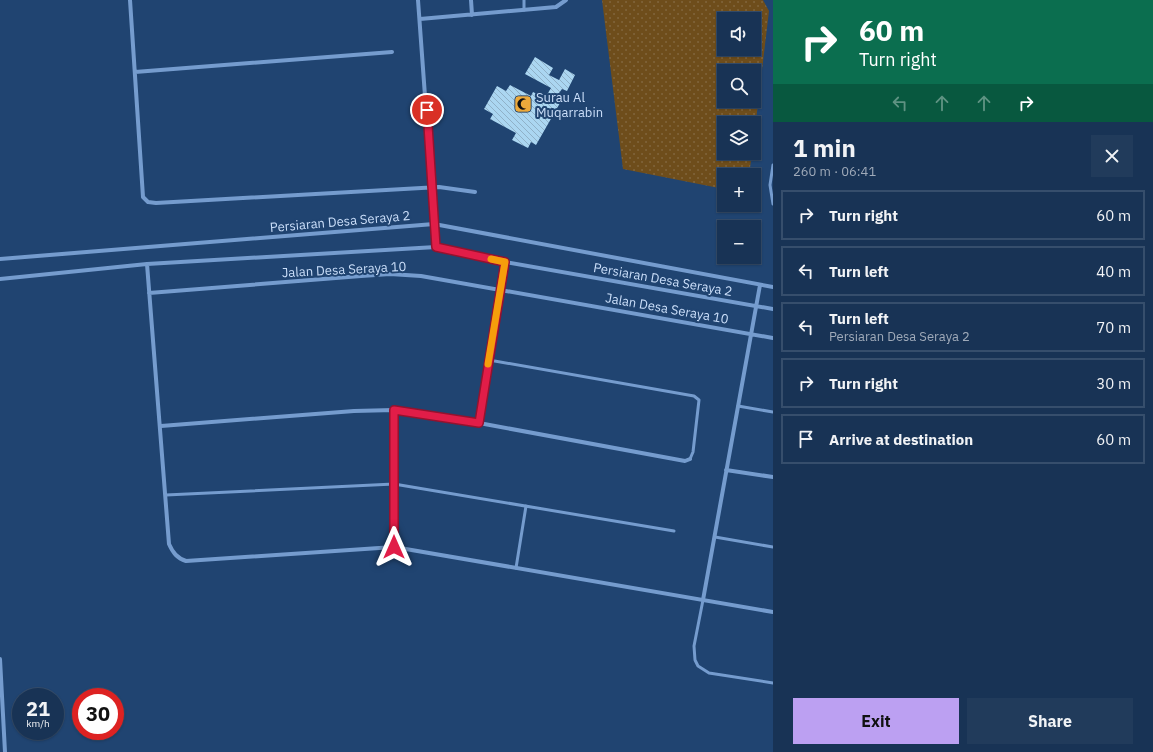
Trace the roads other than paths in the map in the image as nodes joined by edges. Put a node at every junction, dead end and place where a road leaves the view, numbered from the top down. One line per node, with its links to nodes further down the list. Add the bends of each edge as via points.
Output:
1 (130, 0): 10 (street)
2 (418, 0): 8 (street)
3 (471, 0): 7 (street)
4 (524, 0): 6 (lane)
5 (566, 0): 6 (street, via 556,7)
6 (524, 10): 7 (street)
7 (472, 15): 8 (street)
8 (420, 19): 12 (street)
9 (392, 52): 10 (street)
10 (135, 72): 12 (street, via 144,196 148,202)
11 (773, 165): 14 (lane, via 770,185)
12 (433, 187): 13 (street, via 452,187); 15 (street)
13 (475, 192)
14 (773, 204)
15 (434, 224): 16 (street); 17 (street, Persiaran Desa Seraya 2); 21 (street, Persiaran Desa Seraya 2)
16 (436, 247): 18 (street, Persiaran Desa Seraya 2); 19 (street, Persiaran Desa Seraya 2)
17 (0, 259)
18 (505, 262): 23 (street); 25 (street, Persiaran Desa Seraya 2)
19 (147, 264): 20 (street, Persiaran Desa Seraya 2); 24 (street)
20 (0, 279)
21 (760, 285): 22 (street, Persiaran Desa Seraya 2); 25 (street)
22 (773, 287)
23 (501, 288): 24 (street, Jalan Desa Seraya 10, via 390,274); 27 (street, Jalan Desa Seraya 10); 29 (street)
24 (149, 293): 34 (street)
25 (756, 306): 26 (street, Persiaran Desa Seraya 2); 27 (street)
26 (773, 309)
27 (751, 334): 28 (street, Jalan Desa Seraya 10); 30 (street)
28 (773, 338)
29 (489, 360): 33 (street); 35 (lane, via 694,396 699,400 699,408)
30 (738, 406): 32 (lane); 36 (street)
31 (394, 410): 33 (street); 34 (street); 38 (street)
32 (773, 412)
33 (479, 423): 35 (street, via 685,461)
34 (161, 426): 39 (street)
35 (690, 459)
36 (726, 470): 37 (street); 42 (street)
37 (773, 477)
38 (394, 484): 39 (lane); 40 (lane); 43 (street)
39 (166, 495): 43 (street, via 169,544 180,560)
40 (526, 506): 41 (lane); 45 (lane)
41 (674, 531)
42 (715, 537): 44 (lane); 46 (street)
43 (394, 547): 45 (street)
44 (773, 547)
45 (516, 568): 46 (street)
46 (703, 600): 47 (street); 49 (lane, via 694,646 698,666 709,673)
47 (773, 612)
48 (0, 659): 50 (street)
49 (773, 683)
50 (5, 747): 51 (street); 52 (street)
51 (0, 748)
52 (6, 752)

